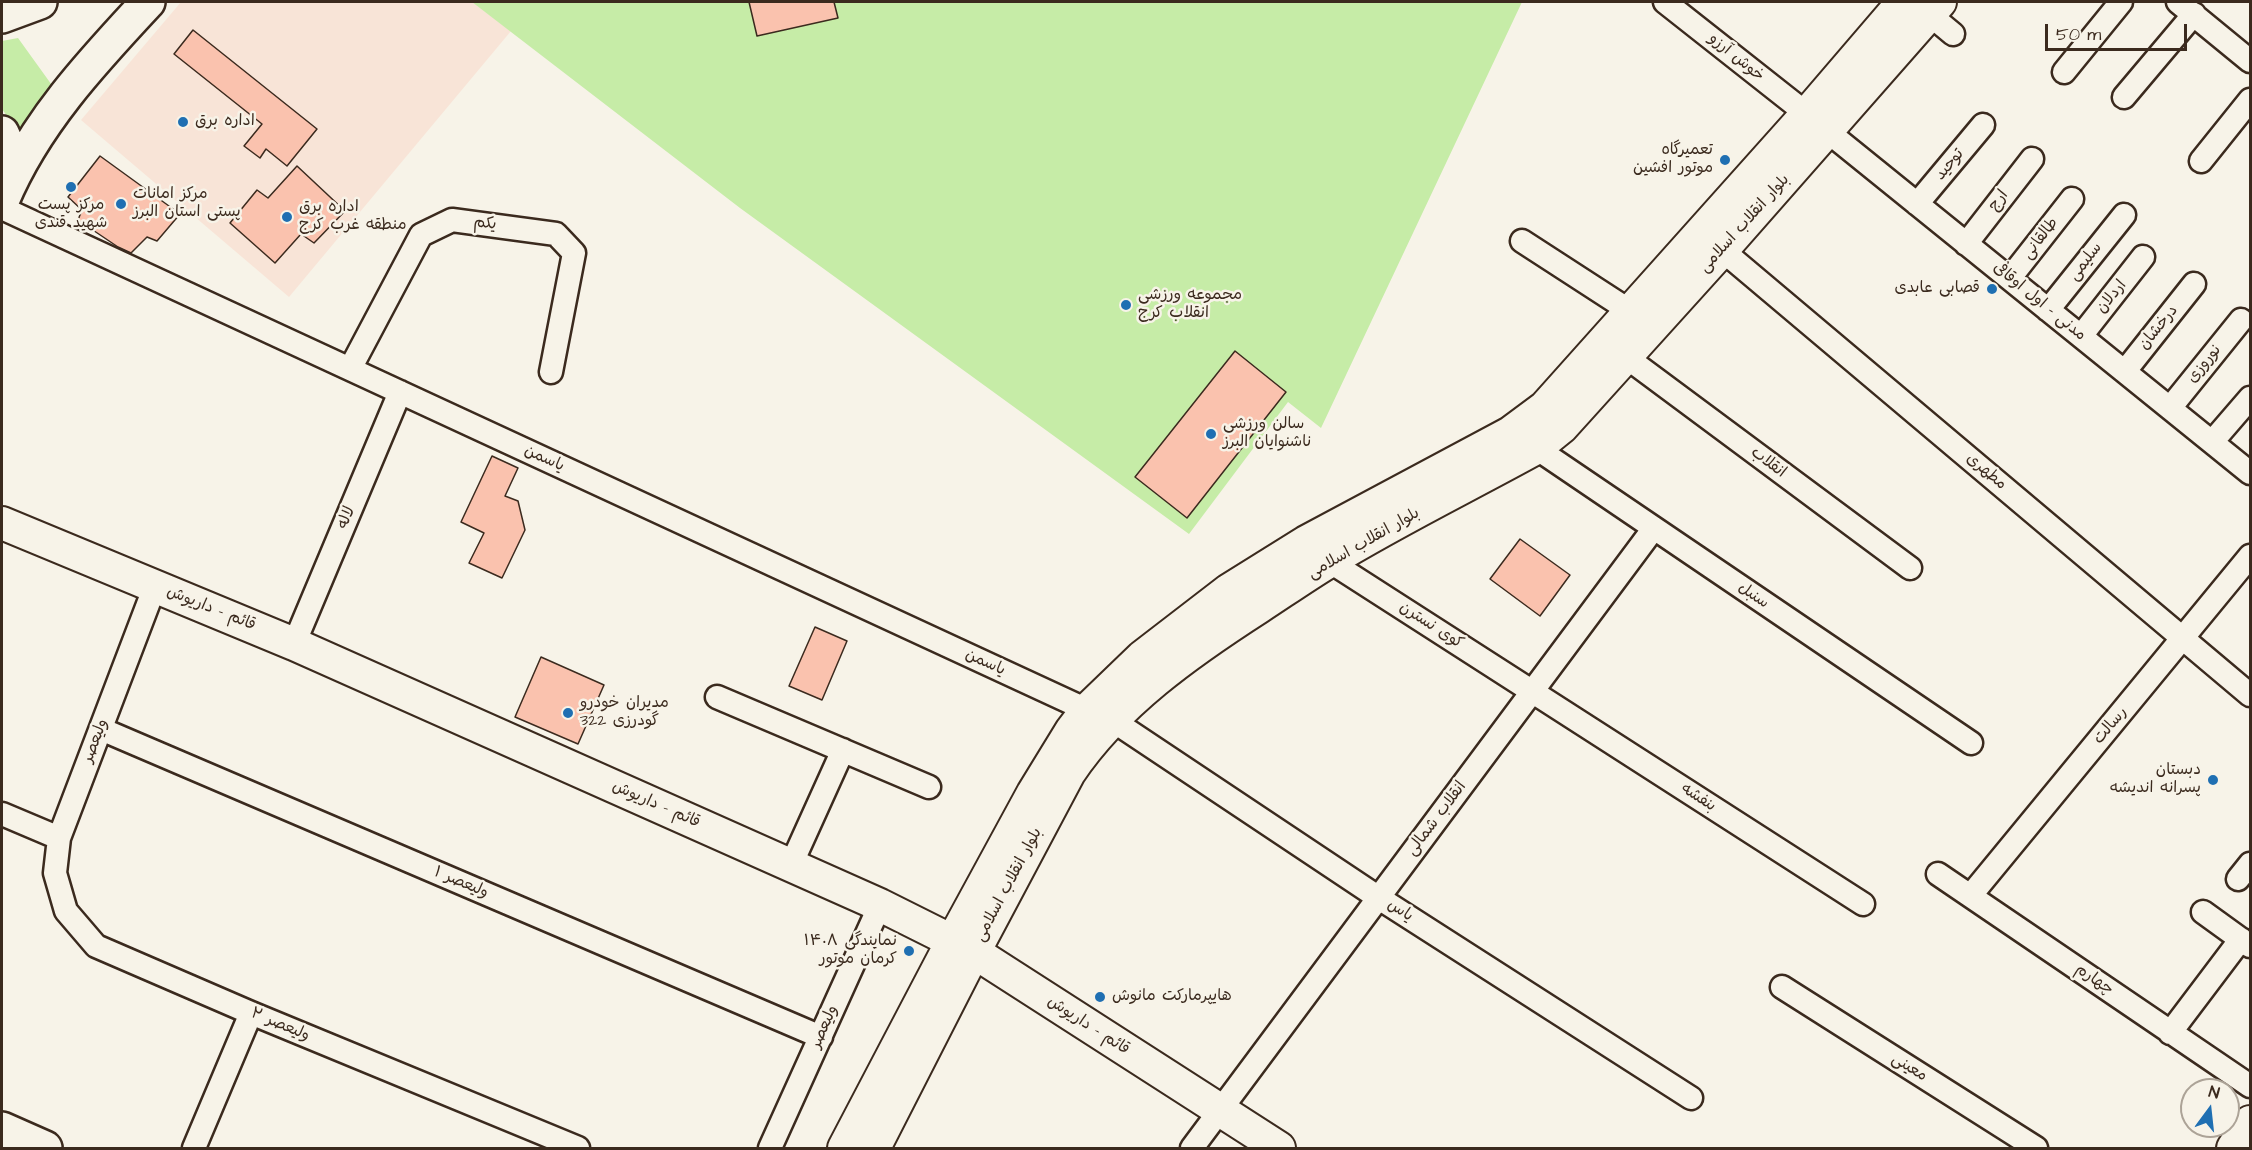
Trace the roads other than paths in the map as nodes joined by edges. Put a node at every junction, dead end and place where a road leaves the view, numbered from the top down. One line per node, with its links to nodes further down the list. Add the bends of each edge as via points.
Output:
1 (148, 2): 16 (main road, via 46,122)
2 (1665, 2): 11 (street, خوش آرزو)
3 (2121, 2): 8 (street)
4 (1924, 6): 6 (street); 11 (main road, بلوار انقلاب اسلامی)
5 (2186, 8): 7 (street); 9 (street)
6 (1953, 34)
7 (2247, 52)
8 (2064, 72)
9 (2124, 97)
10 (2250, 100): 15 (street)
11 (1817, 123): 18 (street, مدنی - اول اوقافی); 23 (main road, بلوار انقلاب اسلامی); 28 (main road, بلوار انقلاب اسلامی)
12 (1983, 125): 18 (street, توحید)
13 (2, 133): 16 (main road, via 8,144)
14 (2032, 159): 22 (street, ارج)
15 (2201, 161)
16 (7, 189)
17 (2072, 199): 25 (street, طالقانی)
18 (1917, 204): 22 (street, مدنی - اول اوقافی)
19 (2, 208): 32 (street, یاسمن)
20 (2124, 215): 27 (street, سلیمی)
21 (1522, 241): 28 (street)
22 (1966, 243): 25 (street, مدنی - اول اوقافی)
23 (1722, 250): 31 (main road, بلوار انقلاب اسلامی); 47 (street, مطهری)
24 (2143, 257): 30 (street, اردلان)
25 (2010, 278): 27 (street, مدنی - اول اوقافی)
26 (2194, 284): 33 (street, درخشان)
27 (2048, 310): 30 (street, مدنی - اول اوقافی)
28 (1630, 311): 52 (main road, بلوار انقلاب اسلامی, via 1545,407 1510,433 1306,542 1229,590 1143,657)
29 (2241, 320): 37 (street, نوروزی)
30 (2080, 336): 33 (street, مدنی - اول اوقافی)
31 (1626, 357): 39 (main road, بلوار انقلاب اسلامی, via 1562,427); 45 (street, انقلاب)
32 (350, 369): 34 (street, یکم, via 421,235 452,220 556,234 574,253); 35 (street, یاسمن)
33 (2125, 371): 37 (street, مدنی - اول اوقافی)
34 (551, 372)
35 (400, 392): 48 (street, لاله); 52 (street, یاسمن)
36 (2250, 398): 38 (street)
37 (2170, 408): 38 (street, مدنی - اول اوقافی)
38 (2212, 442): 40 (street, مدنی - اول اوقافی)
39 (1536, 448): 42 (street, سنبل); 44 (main road, بلوار انقلاب اسلامی)
40 (2250, 473)
41 (2, 523): 46 (main road, قائم - داریوش)
42 (1654, 528): 49 (street, انقلاب شمالی); 54 (street, سنبل)
43 (2250, 556): 47 (street, رسالت)
44 (1329, 561): 49 (street, کوی نسترن); 52 (main road, بلوار انقلاب اسلامی)
45 (1910, 568)
46 (155, 586): 48 (main road, قائم - داریوش); 53 (street, ولیعصر)
47 (2183, 638): 50 (street, مطهری); 61 (street, رسالت)
48 (294, 644): 59 (main road, قائم - داریوش)
49 (1532, 692): 62 (street, انقلاب شمالی); 63 (street, بنفشه)
50 (2250, 694)
51 (717, 697): 55 (street)
52 (1100, 715): 62 (street, یاس); 67 (main road, بلوار انقلاب اسلامی, via 1085,748)
53 (101, 729): 58 (street, ولیعصر); 71 (street, ولیعصر ۱)
54 (1971, 743)
55 (843, 750): 56 (street); 59 (street)
56 (929, 787)
57 (2, 814): 58 (street)
58 (59, 838): 69 (street, ولیعصر ۲, via 55,873 66,911 96,946)
59 (791, 865): 64 (main road, قائم - داریوش)
60 (1938, 874): 61 (street, چهارم)
61 (1971, 895): 70 (street, چهارم)
62 (1379, 898): 73 (street, یاس); 74 (street, انقلاب شمالی)
63 (1863, 904)
64 (880, 905): 67 (main road, قائم - داریوش); 71 (street, ولیعصر)
65 (2203, 912): 66 (street)
66 (2246, 943): 70 (street)
67 (963, 946): 74 (main road, قائم - داریوش); 81 (main road, بلوار انقلاب اسلامی); 82 (main road, بلوار انقلاب اسلامی)
68 (1782, 987): 85 (street, معینی)
69 (251, 1013): 78 (street); 79 (street, ولیعصر ۲)
70 (2170, 1033): 72 (street, چهارم)
71 (820, 1036): 80 (street, ولیعصر)
72 (2250, 1086)
73 (1691, 1098)
74 (1220, 1110): 83 (street, انقلاب شمالی); 84 (main road, قائم - داریوش)
75 (2250, 1122): 86 (main road)
76 (2, 1129): 77 (main road)
77 (45, 1149)
78 (194, 1149)
79 (578, 1149)
80 (770, 1149)
81 (844, 1149)
82 (874, 1149)
83 (1192, 1149)
84 (1279, 1149)
85 (2036, 1149)
86 (2233, 1149)

